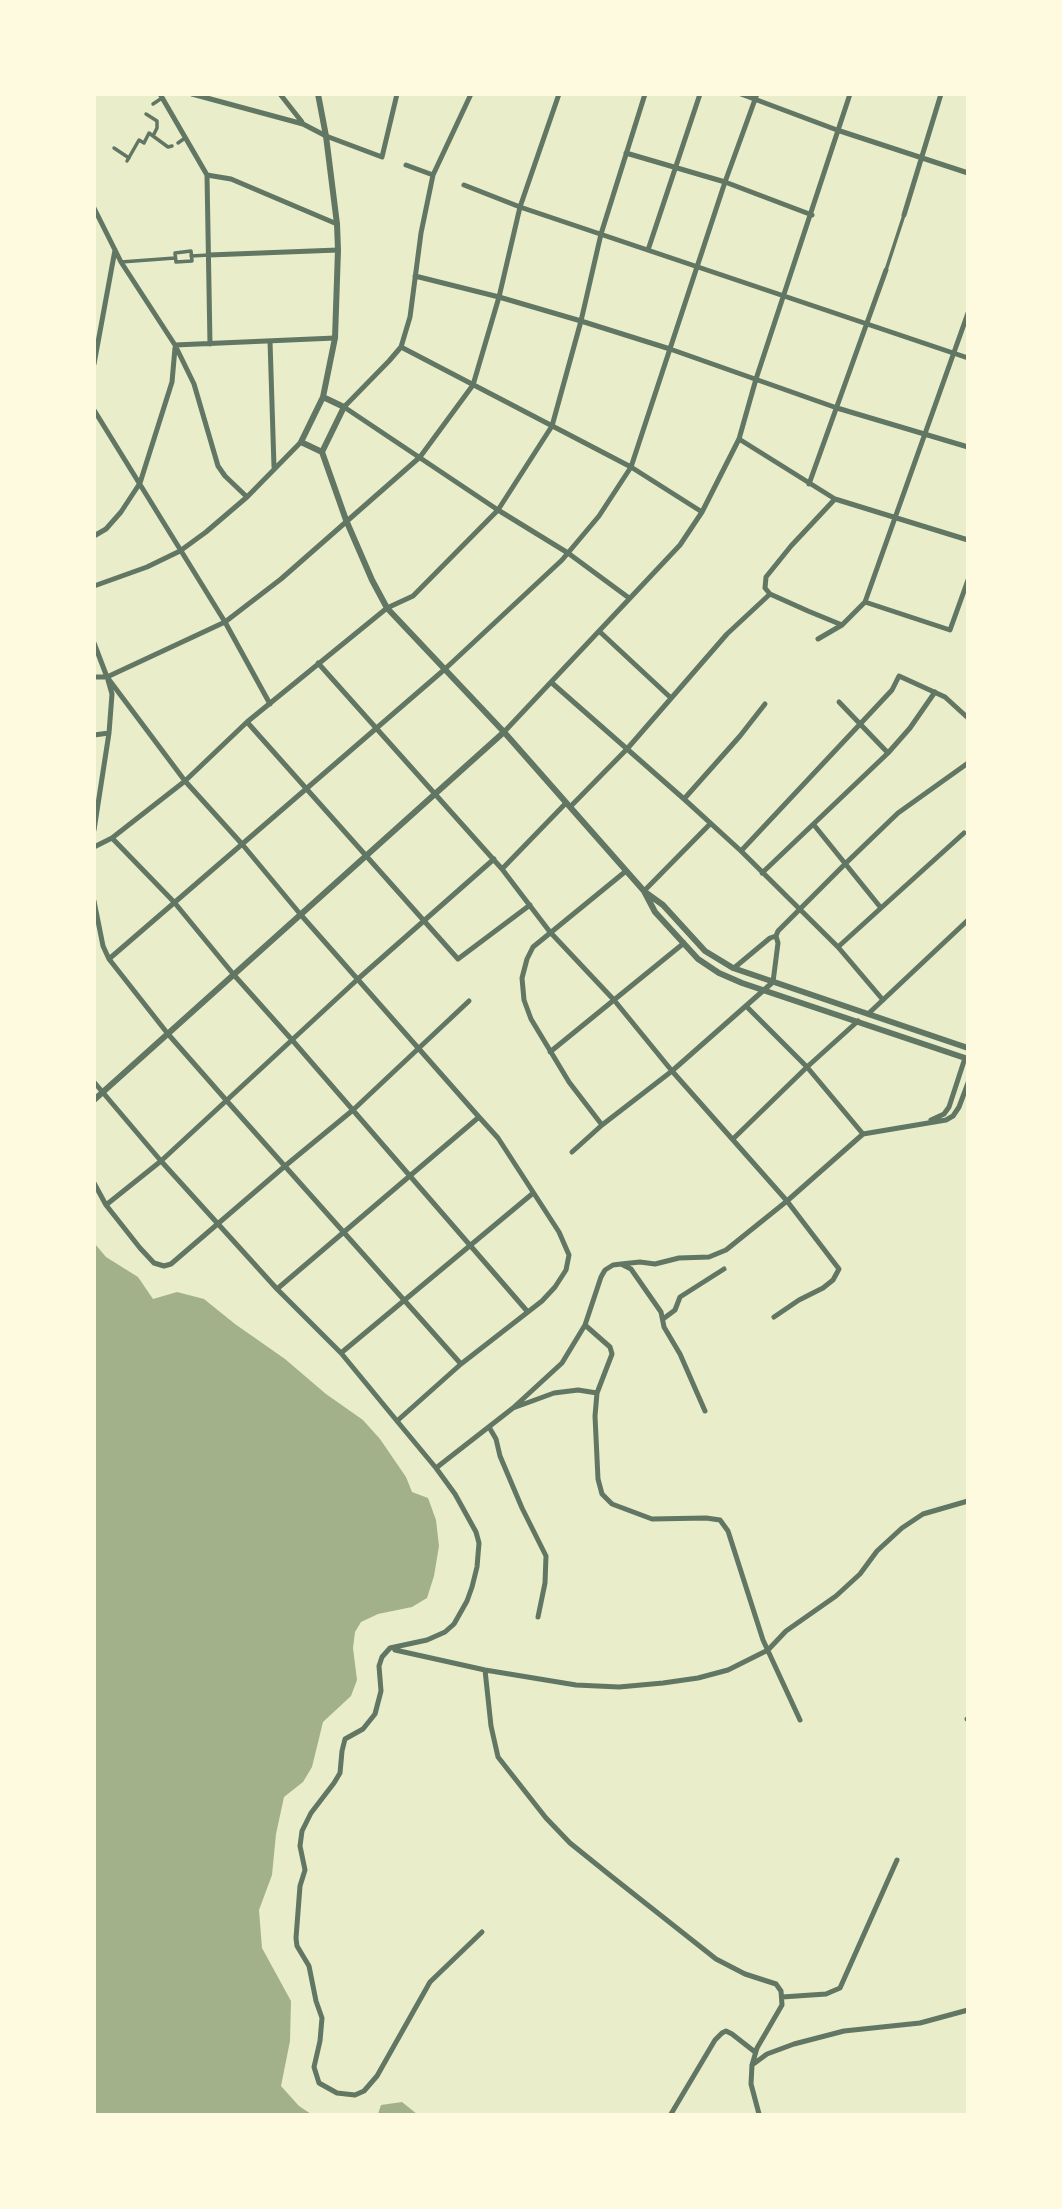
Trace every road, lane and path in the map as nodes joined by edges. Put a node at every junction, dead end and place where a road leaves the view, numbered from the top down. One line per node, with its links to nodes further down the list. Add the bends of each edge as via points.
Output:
1 (192, 94): 16 (street)
2 (280, 94): 16 (street)
3 (318, 94): 19 (street)
4 (397, 94): 19 (street, via 382,157)
5 (471, 94): 30 (street)
6 (559, 94): 33 (street)
7 (645, 94): 24 (street)
8 (700, 94): 27 (street)
9 (741, 94): 13 (street)
10 (850, 94): 17 (street)
11 (941, 94): 25 (street)
12 (161, 96): 14 (street); 20 (street)
13 (756, 97): 17 (street); 31 (street)
14 (153, 104)
15 (146, 114): 18 (street, via 157,121)
16 (303, 124): 19 (street)
17 (837, 130): 25 (street); 35 (street)
18 (153, 136): 22 (street); 23 (street, via 149,133 144,143 139,140 128,159)
19 (326, 136): 37 (street)
20 (185, 138): 21 (street); 29 (street)
21 (178, 143)
22 (172, 146)
23 (114, 148)
24 (626, 153): 27 (street); 38 (street)
25 (921, 157): 28 (street); 36 (street)
26 (406, 165): 30 (street)
27 (676, 168): 31 (street); 41 (street)
28 (968, 173)
29 (207, 175): 37 (street, via 231,179); 42 (street)
30 (433, 175): 48 (street)
31 (725, 183): 35 (street); 46 (street)
32 (464, 185): 33 (street)
33 (520, 207): 38 (street); 50 (street)
34 (94, 208): 39 (street)
35 (812, 215): 49 (street)
36 (904, 215): 47 (street)
37 (337, 223): 40 (street)
38 (601, 234): 41 (street); 52 (street)
39 (115, 250): 45 (street); 62 (street)
40 (338, 250): 42 (street); 54 (street)
41 (648, 250): 46 (street)
42 (209, 255): 43 (street); 56 (street)
43 (191, 256): 44 (street, via 191,261 176,262); 44 (street, via 191,251 175,253)
44 (175, 258): 45 (street)
45 (121, 262): 57 (street)
46 (697, 267): 49 (street); 59 (street)
47 (886, 270): 53 (street)
48 (415, 276): 50 (street); 58 (street)
49 (784, 296): 53 (street); 63 (street)
50 (499, 297): 52 (street); 64 (street)
51 (968, 313): 60 (street)
52 (581, 321): 59 (street); 69 (street)
53 (868, 324): 60 (street); 67 (street)
54 (335, 338): 55 (street); 65 (street)
55 (270, 341): 56 (street); 76 (street)
56 (209, 344): 57 (street)
57 (175, 345): 78 (street, via 172,382); 80 (street, via 194,384 218,466)
58 (401, 347): 64 (street); 66 (street)
59 (670, 349): 63 (street); 77 (street)
60 (953, 353): 61 (street); 70 (street)
61 (968, 358)
62 (94, 365)
63 (756, 379): 67 (street); 71 (street)
64 (473, 385): 69 (street); 75 (street)
65 (323, 397): 66 (street); 72 (street)
66 (344, 407): 74 (street); 75 (street)
67 (837, 408): 70 (street); 79 (street)
68 (94, 410): 78 (street)
69 (552, 426): 77 (street); 82 (street)
70 (924, 434): 73 (street); 84 (street)
71 (738, 439): 79 (street); 83 (street)
72 (301, 442): 74 (street); 76 (street)
73 (968, 447)
74 (322, 452): 85 (street)
75 (420, 457): 82 (street); 85 (street)
76 (274, 467): 80 (street)
77 (631, 467): 83 (street); 89 (street)
78 (140, 483): 86 (street, via 121,512); 88 (street)
79 (809, 484): 81 (street)
80 (247, 497): 88 (street)
81 (835, 499): 84 (street); 92 (street, via 766,578)
82 (498, 510): 89 (street); 95 (street, via 413,596)
83 (702, 512): 93 (street, via 680,545)
84 (896, 517): 87 (street); 94 (street)
85 (346, 520): 95 (street); 96 (street)
86 (94, 536)
87 (968, 540)
88 (180, 551): 91 (street); 96 (street)
89 (568, 553): 93 (street); 102 (street)
90 (968, 580): 94 (street, via 950,630)
91 (94, 586)
92 (767, 591): 97 (street); 107 (street)
93 (629, 598): 98 (street)
94 (865, 602): 97 (street)
95 (387, 608): 101 (street); 102 (street)
96 (225, 622): 104 (street); 109 (street)
97 (842, 625): 99 (street)
98 (598, 631): 105 (street); 107 (street)
99 (818, 639)
100 (94, 643): 104 (street)
101 (318, 663): 109 (street); 114 (street)
102 (445, 669): 114 (street); 115 (street)
103 (94, 677): 104 (street)
104 (107, 677): 116 (street, via 112,694); 121 (street)
105 (552, 683): 115 (street); 118 (street)
106 (936, 692): 111 (street); 113 (street, via 899,676); 119 (street)
107 (671, 698): 118 (street)
108 (839, 702): 113 (street)
109 (270, 704): 112 (street)
110 (765, 704): 124 (street)
111 (968, 718)
112 (247, 722): 121 (street); 122 (street)
113 (860, 724): 119 (street); 133 (street)
114 (377, 727): 122 (street); 123 (street)
115 (505, 732): 123 (street); 125 (street)
116 (109, 733): 117 (street); 128 (street)
117 (94, 735)
118 (627, 749): 124 (street); 125 (street)
119 (888, 753): 127 (street)
120 (968, 763): 136 (street, via 898,813)
121 (185, 781): 130 (street); 131 (street)
122 (307, 788): 131 (street); 134 (street)
123 (435, 795): 134 (street); 135 (street)
124 (684, 799): 126 (street)
125 (568, 805): 137 (street); 138 (street)
126 (710, 824): 133 (street); 140 (street)
127 (814, 825): 136 (street); 139 (street)
128 (94, 830)
129 (964, 833): 144 (street)
130 (112, 838): 132 (street); 142 (street)
131 (242, 844): 142 (street); 146 (street)
132 (94, 847)
133 (741, 851): 139 (street)
134 (366, 856): 146 (street); 148 (street)
135 (494, 859): 137 (street); 148 (street)
136 (846, 863): 144 (street); 145 (street)
137 (502, 869): 143 (street)
138 (626, 871): 140 (street); 149 (street)
139 (762, 873): 145 (street)
140 (644, 891): 151 (street, via 655,912); 154 (street, via 705,951)
141 (94, 901): 153 (street)
142 (174, 902): 153 (street); 155 (street)
143 (530, 905): 148 (street, via 458,959); 149 (street)
144 (881, 908): 152 (street)
145 (800, 910): 150 (street); 152 (street)
146 (301, 915): 155 (street); 156 (street)
147 (968, 920): 160 (street)
148 (424, 921): 156 (street)
149 (550, 932): 159 (street); 168 (street, via 533,947 522,978 531,1019)
150 (776, 936): 154 (street); 157 (street)
151 (684, 943): 158 (street, via 709,967); 159 (street)
152 (838, 947): 160 (street)
153 (109, 959): 165 (street)
154 (734, 968): 157 (street)
155 (234, 975): 165 (street); 166 (street)
156 (359, 978): 166 (street); 167 (street)
157 (773, 982): 158 (street); 163 (street)
158 (764, 990): 162 (street); 164 (street)
159 (614, 1000): 168 (street); 171 (street)
160 (883, 1000): 163 (street)
161 (469, 1001): 167 (street)
162 (746, 1006): 170 (street); 171 (street)
163 (868, 1014): 169 (street)
164 (858, 1021): 169 (street); 170 (street)
165 (168, 1034): 174 (street); 176 (street)
166 (293, 1041): 176 (street); 177 (street)
167 (418, 1050): 177 (street); 178 (street)
168 (550, 1052): 180 (street)
169 (967, 1054): 179 (street, via 949,1107)
170 (807, 1067): 181 (street); 182 (street)
171 (673, 1071): 180 (street); 182 (street)
172 (94, 1082): 174 (street)
173 (968, 1083): 179 (street, via 953,1116)
174 (103, 1092): 175 (street); 184 (street)
175 (94, 1100)
176 (226, 1100): 184 (street); 185 (street)
177 (353, 1110): 185 (street); 186 (street)
178 (479, 1117): 186 (street); 188 (street)
179 (925, 1123): 181 (street)
180 (602, 1125): 183 (street)
181 (863, 1134): 189 (street)
182 (734, 1138): 189 (street)
183 (572, 1153)
184 (161, 1161): 190 (street); 191 (street)
185 (285, 1166): 191 (street); 192 (street)
186 (411, 1176): 192 (street); 193 (street)
187 (94, 1183): 190 (street)
188 (533, 1194): 193 (street); 198 (street, via 569,1255 555,1287)
189 (788, 1201): 194 (street, via 726,1250 709,1257); 199 (street, via 839,1269 824,1288)
190 (106, 1205): 191 (street, via 154,1263 164,1266)
191 (218, 1223): 196 (street)
192 (344, 1232): 196 (street); 197 (street)
193 (471, 1245): 197 (street); 198 (street)
194 (621, 1264): 200 (street, via 631,1269); 201 (street, via 605,1270)
195 (724, 1269): 200 (street, via 680,1297 675,1310)
196 (277, 1289): 202 (street)
197 (403, 1301): 202 (street); 203 (street)
198 (527, 1311): 203 (street)
199 (774, 1317)
200 (663, 1320): 206 (street)
201 (585, 1325): 204 (street, via 612,1354); 205 (street, via 562,1363)
202 (341, 1353): 207 (street)
203 (461, 1364): 207 (street)
204 (597, 1393): 205 (street, via 554,1393); 213 (street, via 602,1494 612,1504 652,1519 720,1520 728,1531)
205 (513, 1408): 208 (street)
206 (705, 1411)
207 (397, 1421): 209 (street)
208 (489, 1427): 209 (street); 211 (street, via 546,1556)
209 (436, 1468): 212 (street, via 480,1543 472,1587 461,1614 445,1632)
210 (968, 1501): 213 (street, via 923,1514 902,1528 836,1596 786,1631)
211 (538, 1617)
212 (390, 1648): 214 (street); 217 (street, via 380,1662 381,1691 375,1714 345,1739 340,1773 305,1822 300,1839 305,1870 296,1937 309,1966 322,2018 314,2067 318,2083 337,2092 355,2095 363,2091 377,2076 430,1982)
213 (768, 1650): 214 (street, via 728,1670 698,1678 619,1687); 215 (street)
214 (485, 1670): 218 (street, via 498,1757 546,1818 570,1843 716,1959 776,1984)
215 (800, 1720)
216 (897, 1860): 218 (street, via 840,1988 826,1994)
217 (482, 1932)
218 (782, 1997): 220 (street)
219 (968, 2010): 221 (street, via 920,2023 844,2031 794,2044)
220 (755, 2052): 221 (street); 222 (street, via 732,2034 722,2033)
221 (752, 2065): 223 (street, via 751,2084)
222 (671, 2115)
223 (759, 2115)

